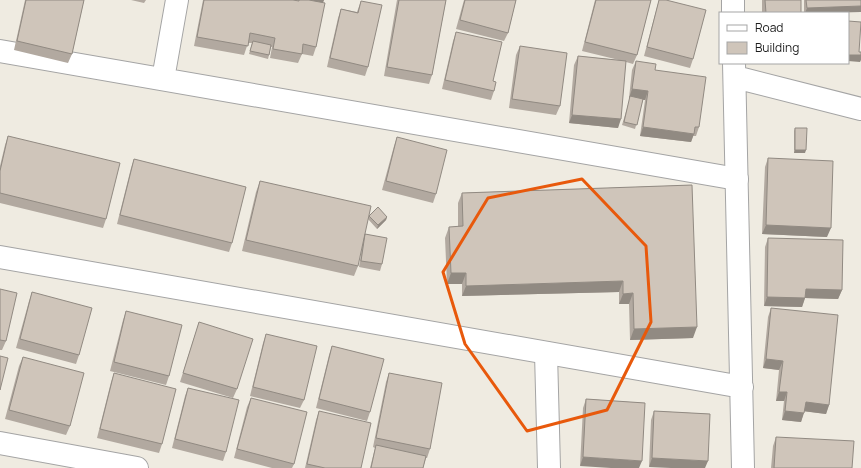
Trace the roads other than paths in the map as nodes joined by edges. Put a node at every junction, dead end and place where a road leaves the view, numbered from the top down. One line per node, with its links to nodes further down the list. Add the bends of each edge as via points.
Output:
1 (177, 0): 6 (street)
2 (733, 0): 3 (street)
3 (733, 12)
4 (0, 51): 6 (street)
5 (735, 70): 7 (street); 8 (street)
6 (163, 79): 8 (street)
7 (861, 109)
8 (737, 179): 11 (street)
9 (0, 257): 10 (street)
10 (546, 353): 11 (street); 14 (street)
11 (742, 387): 15 (street)
12 (0, 443): 13 (street)
13 (128, 467)
14 (548, 468)
15 (744, 468)

